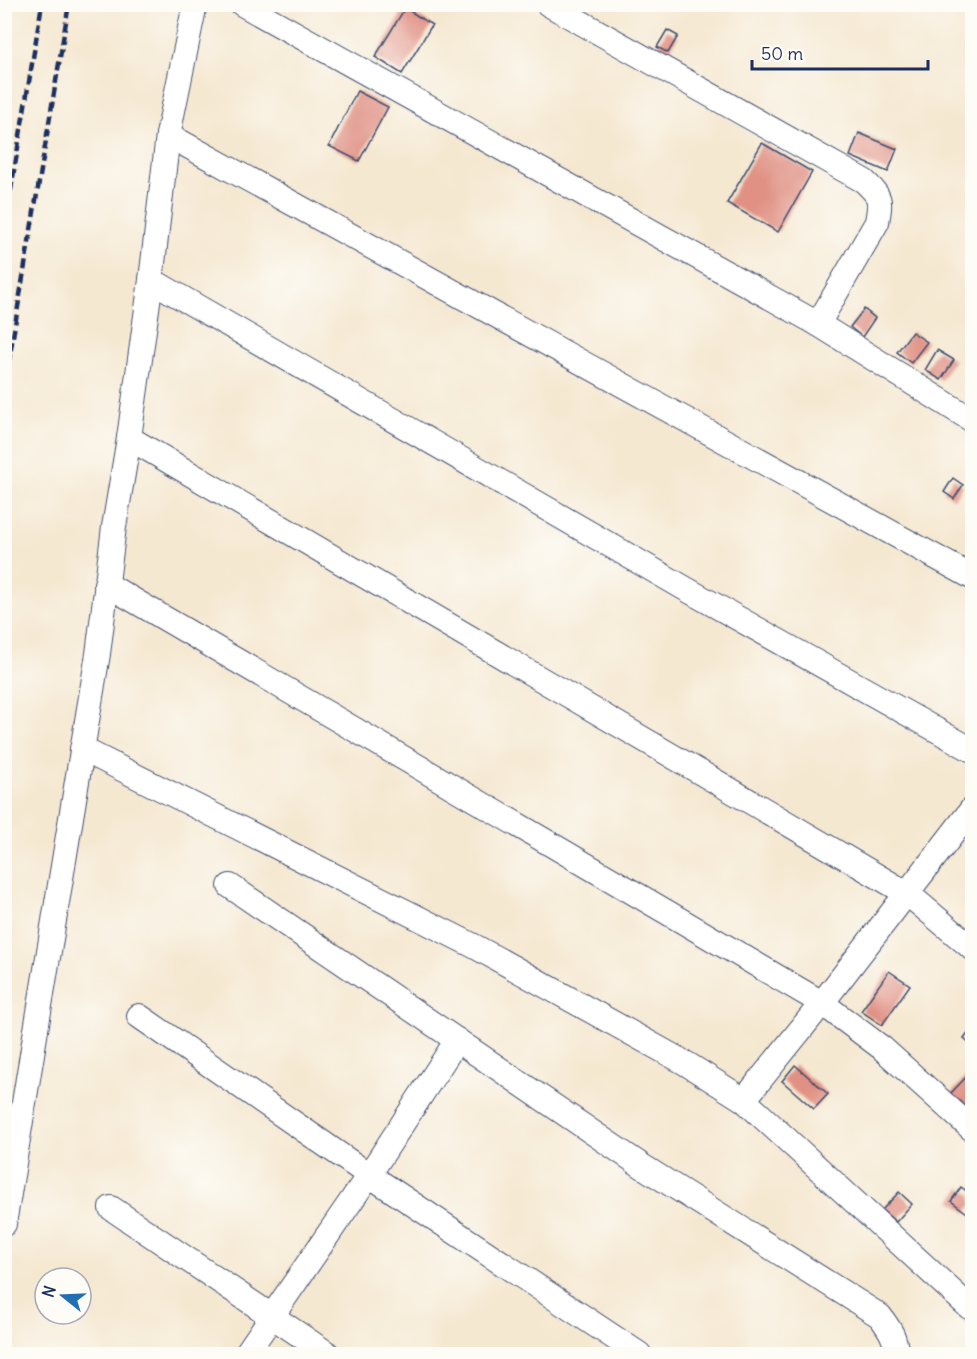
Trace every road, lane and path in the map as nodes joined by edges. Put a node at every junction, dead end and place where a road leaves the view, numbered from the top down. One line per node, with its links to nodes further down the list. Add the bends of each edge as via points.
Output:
1 (195, 4): 4 (street)
2 (242, 4): 6 (street)
3 (548, 4): 6 (street, via 864,181 877,193 877,222)
4 (168, 135): 5 (street); 9 (street)
5 (151, 280): 8 (street); 12 (street)
6 (818, 324): 7 (street)
7 (972, 420)
8 (129, 438): 10 (street); 15 (street)
9 (972, 576)
10 (106, 584): 11 (street); 17 (street)
11 (82, 749): 20 (street, via 474,946 687,1064); 24 (street)
12 (972, 750)
13 (972, 809): 15 (street)
14 (230, 886): 19 (street)
15 (908, 894): 16 (street); 17 (street)
16 (972, 948)
17 (822, 1003): 20 (street); 21 (street, via 882,1048)
18 (139, 1016): 22 (street)
19 (457, 1040): 22 (street); 30 (street, via 642,1166 880,1316 891,1332)
20 (744, 1100): 25 (street)
21 (972, 1129)
22 (369, 1175): 26 (street); 29 (street)
23 (111, 1208): 26 (street)
24 (4, 1224)
25 (969, 1307)
26 (272, 1317): 27 (street); 28 (street)
27 (246, 1354)
28 (328, 1354)
29 (639, 1354)
30 (895, 1354)

